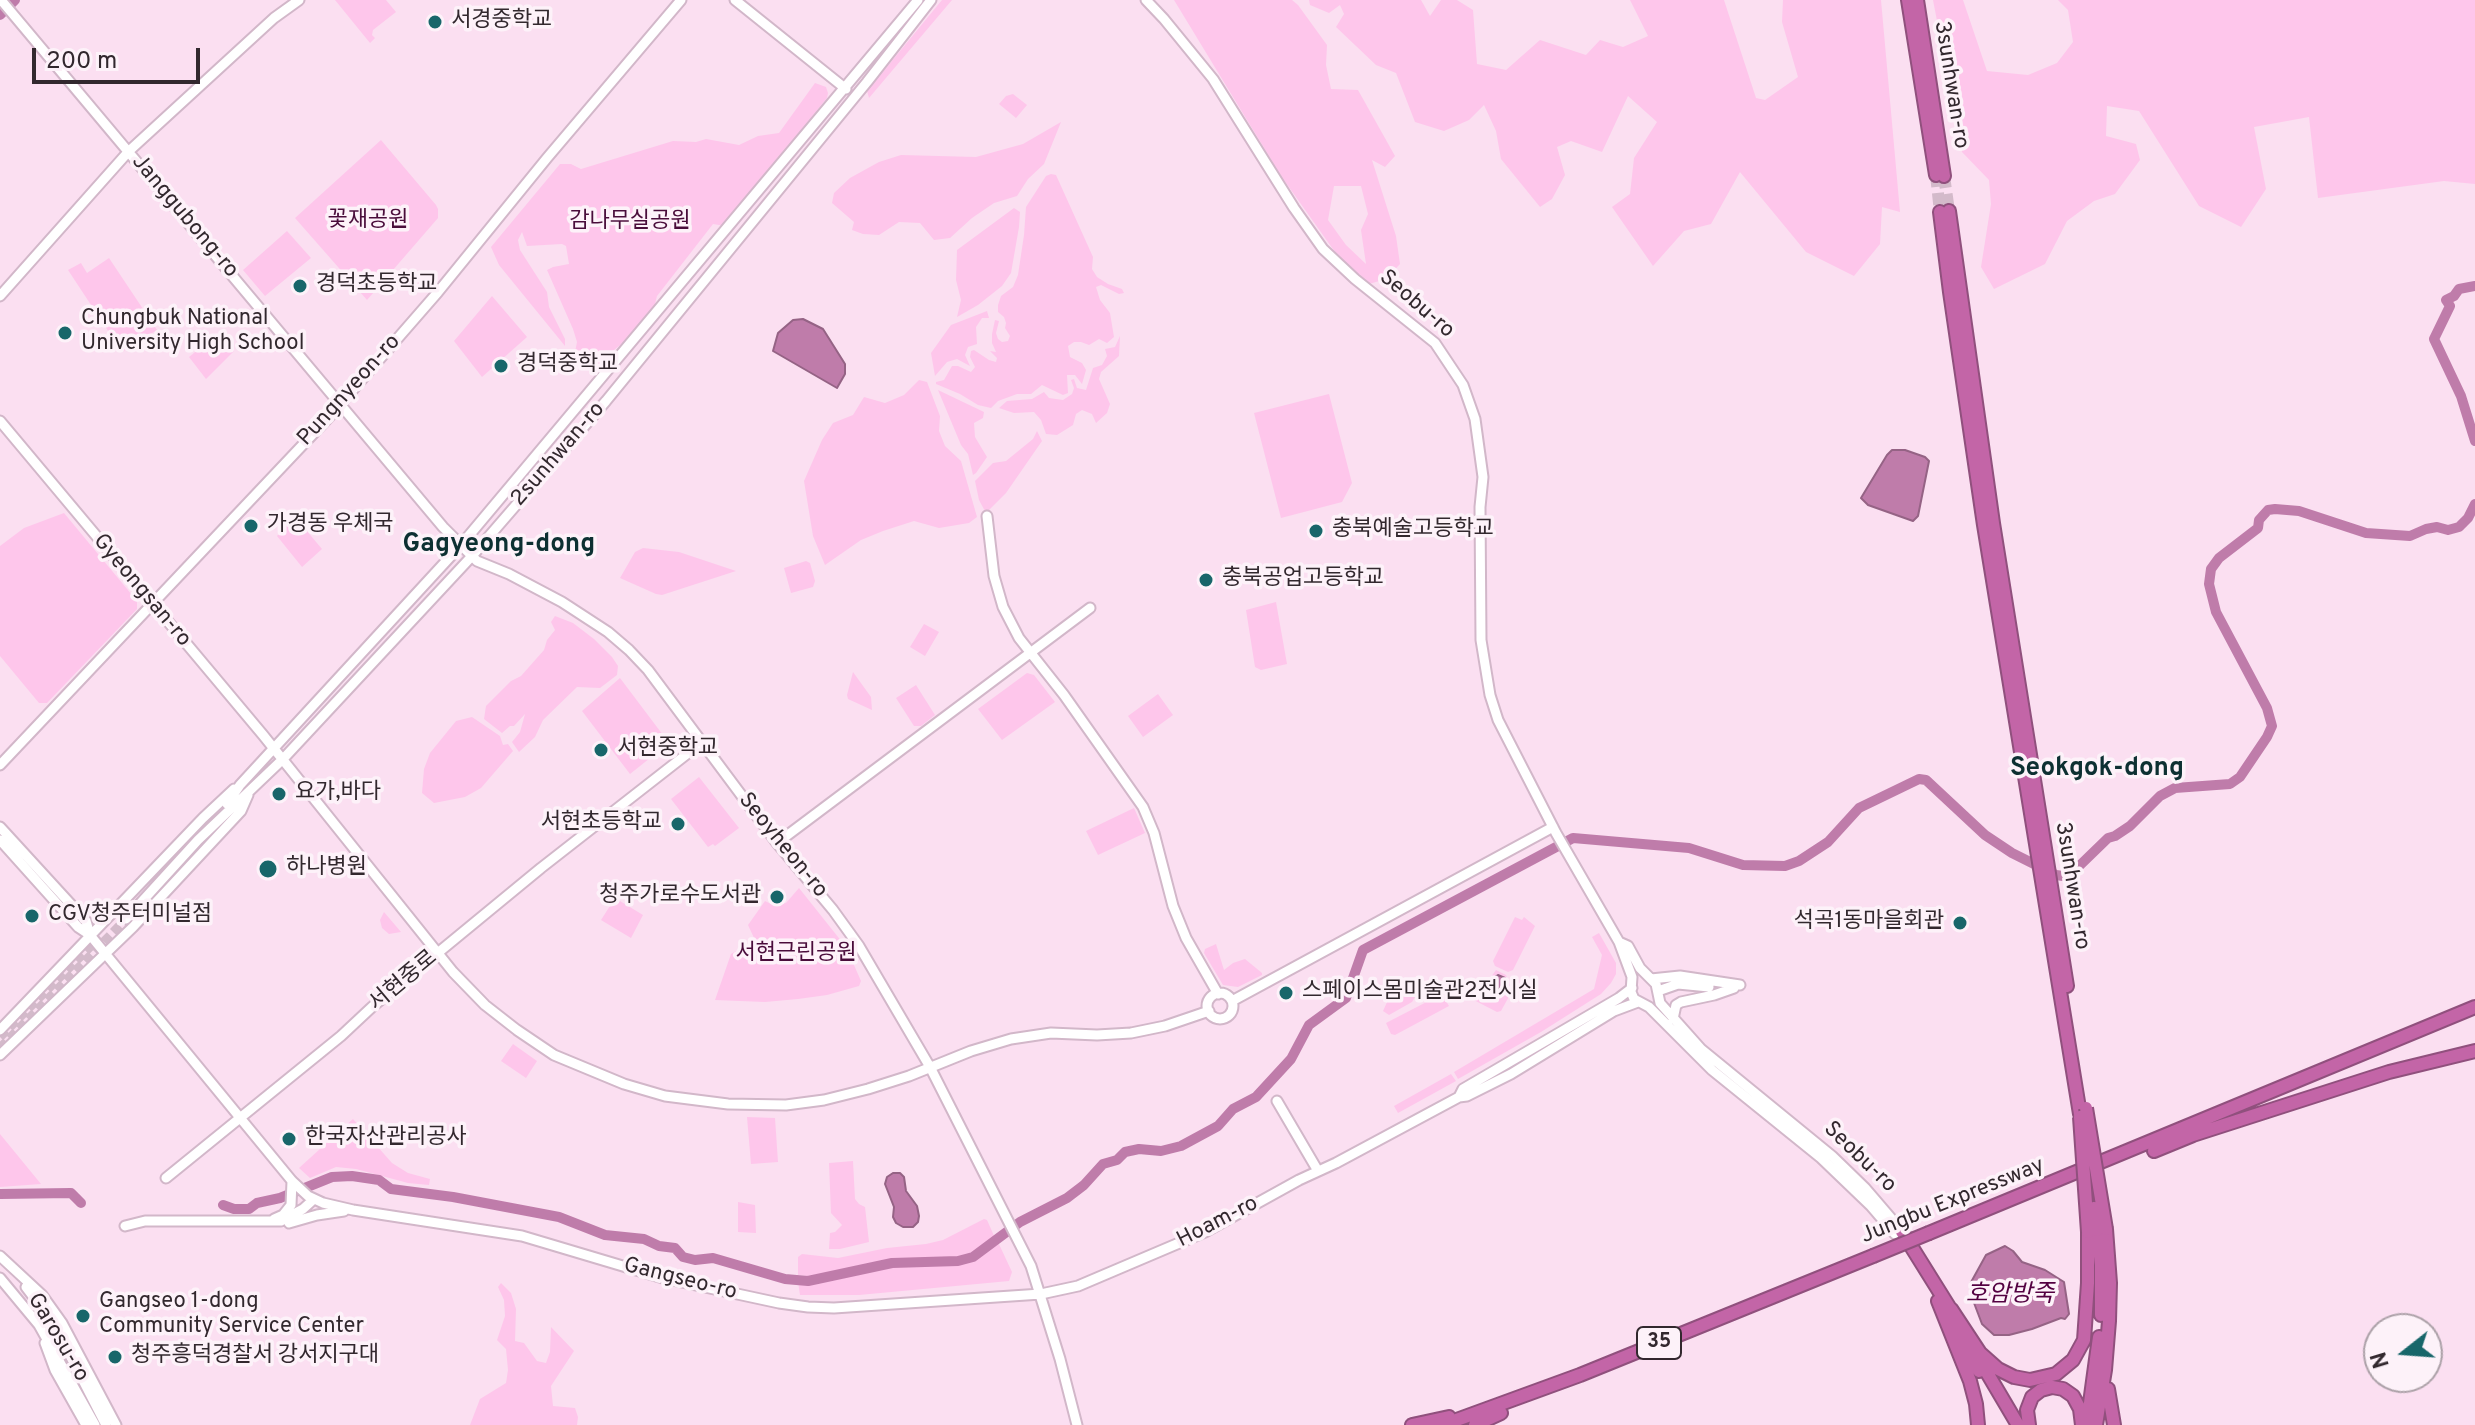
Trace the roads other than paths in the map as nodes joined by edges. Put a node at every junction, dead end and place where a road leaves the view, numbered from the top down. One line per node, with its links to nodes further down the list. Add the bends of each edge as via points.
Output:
1 (1, 0): 12 (street, Janggubong-ro)
2 (299, 0): 12 (street)
3 (681, 0): 15 (street, Pungnyeon-ro)
4 (735, 0): 10 (street)
5 (918, 0): 10 (street, 2sunhwan-ro)
6 (931, 0): 11 (street, 2sunhwan-ro)
7 (1146, 0): 30 (street, Seobu-ro, via 1213,79 1323,249 1435,343 1463,385 1475,419 1483,477 1481,640 1486,680 1498,720)
8 (1908, 0): 9 (highway, 3sunhwan-ro, via 1940,175)
9 (1917, 0)
10 (844, 88): 11 (street); 18 (street, 2sunhwan-ro)
11 (855, 96): 19 (street, 2sunhwan-ro)
12 (129, 151): 14 (street); 15 (street, Janggubong-ro)
13 (1945, 212): 65 (highway, 3sunhwan-ro, bridge)
14 (0, 296)
15 (341, 404): 18 (street, Janggubong-ro); 20 (street, Pungnyeon-ro)
16 (0, 421): 20 (street, Gyeongsan-ro)
17 (987, 516): 22 (street, via 1003,607)
18 (461, 545): 19 (street, Janggubong-ro); 24 (street, 2sunhwan-ro)
19 (472, 556): 23 (street, Seoyheon-ro, via 608,632 648,670); 25 (street, 2sunhwan-ro)
20 (152, 605): 24 (street, Gyeongsan-ro); 26 (street, Pungnyeon-ro)
21 (1090, 608): 22 (street)
22 (1030, 653): 32 (street); 42 (street, via 1143,807 1173,906)
23 (701, 743): 32 (street, Seoyheon-ro); 36 (street, 서현중로)
24 (274, 749): 25 (street, Gyeongsan-ro); 27 (street, 2sunhwan-ro)
25 (283, 759): 28 (street, 2sunhwan-ro); 36 (street, Gyeongsan-ro)
26 (0, 765)
27 (240, 785): 28 (street, 2sunhwan-ro, via 124,917); 33 (street)
28 (249, 792): 35 (street, via 241,811)
29 (0, 827): 33 (street, via 86,921)
30 (1555, 830): 34 (street, Seobu-ro); 44 (street)
31 (0, 840): 33 (street)
32 (777, 843): 52 (street, Seoyheon-ro, via 859,946)
33 (90, 935): 35 (street); 49 (street)
34 (1619, 942): 37 (street, via 1628,946); 39 (street)
35 (105, 953): 51 (street); 55 (street)
36 (437, 954): 52 (street, Gyeongsan-ro, via 485,1005 554,1055 665,1096 728,1104 794,1104 844,1095); 55 (street, 서현중로)
37 (1650, 978): 39 (street); 40 (street, via 1680,976 1740,985); 41 (street)
38 (1678, 984): 40 (street); 41 (street); 43 (street)
39 (1632, 986): 45 (street, via 1632,995); 53 (street, via 1463,1089)
40 (1734, 988): 43 (street)
41 (1658, 993): 45 (street, via 1653,1001); 48 (street, Seobu-ro)
42 (1218, 994): 44 (street); 47 (street, via 1209,1001)
43 (1702, 998): 48 (street, via 1676,1005)
44 (1232, 1001): 47 (street, via 1225,1018)
45 (1642, 1003): 53 (street, via 1614,1011 1511,1074); 66 (street, Seobu-ro)
46 (2475, 1007): 56 (highway, Jungbu Expressway)
47 (1209, 1011): 52 (street, Gyeongsan-ro, via 1131,1033 1011,1039)
48 (1673, 1019): 66 (street, Seobu-ro, via 1725,1070 1832,1156)
49 (0, 1030)
50 (2475, 1051): 56 (highway, Jungbu Expressway)
51 (0, 1055)
52 (930, 1067): 72 (street, Seoyheon-ro)
53 (1459, 1097): 57 (street, Hoam-ro)
54 (1277, 1101): 57 (street)
55 (240, 1118): 58 (street, 서현중로); 59 (street)
56 (2192, 1131): 77 (highway, Jungbu Expressway / 35, bridge)
57 (1318, 1171): 70 (street, Hoam-ro, via 1205,1232)
58 (166, 1178)
59 (292, 1181): 60 (street); 62 (street, via 292,1202 283,1215)
60 (311, 1197): 61 (street, Gangseo-ro); 63 (street, via 303,1209)
61 (353, 1210): 63 (street); 72 (street, Gangseo-ro, via 522,1236 663,1278 808,1307)
62 (267, 1221): 63 (street); 64 (street, via 145,1221)
63 (281, 1221)
64 (125, 1226)
65 (2097, 1230): 74 (highway, via 2084,1340 2073,1360 2056,1374 2023,1379 1998,1369 1980,1353); 76 (highway, 3sunhwan-ro, via 2110,1283); 91 (highway, 3sunhwan-ro, via 2100,1329)
66 (1898, 1232): 73 (highway, Seobu-ro); 74 (highway, Seobu-ro)
67 (1, 1257): 69 (street, Garosu-ro); 81 (street, via 42,1295 62,1323)
68 (0, 1278): 71 (street, Garosu-ro)
69 (23, 1283): 71 (street); 80 (street, Garosu-ro, via 54,1324)
70 (1058, 1290): 72 (street, Gangseo-ro)
71 (13, 1292): 75 (street, Garosu-ro)
72 (1041, 1294): 82 (street, Seoyheon-ro)
73 (1938, 1301): 87 (highway, via 1970,1381); 88 (highway, Seobu-ro)
74 (1951, 1309): 89 (highway, Seobu-ro)
75 (39, 1325): 78 (street, Garosu-ro, via 55,1370); 79 (street, Garosu-ro)
76 (2107, 1345): 92 (highway, 3sunhwan-ro); 93 (highway)
77 (1496, 1411): 83 (highway); 84 (highway, Jungbu Expressway / 35); 85 (highway, Jungbu Expressway / 35); 86 (highway)
78 (86, 1425)
79 (95, 1425)
80 (106, 1425)
81 (116, 1425)
82 (1077, 1425)
83 (1412, 1425)
84 (1443, 1425)
85 (1465, 1425)
86 (1475, 1425)
87 (1978, 1425)
88 (2011, 1425)
89 (2018, 1425)
90 (2029, 1425): 91 (highway, via 2032,1397 2052,1387 2073,1396)
91 (2085, 1425)
92 (2096, 1425)
93 (2114, 1425)

